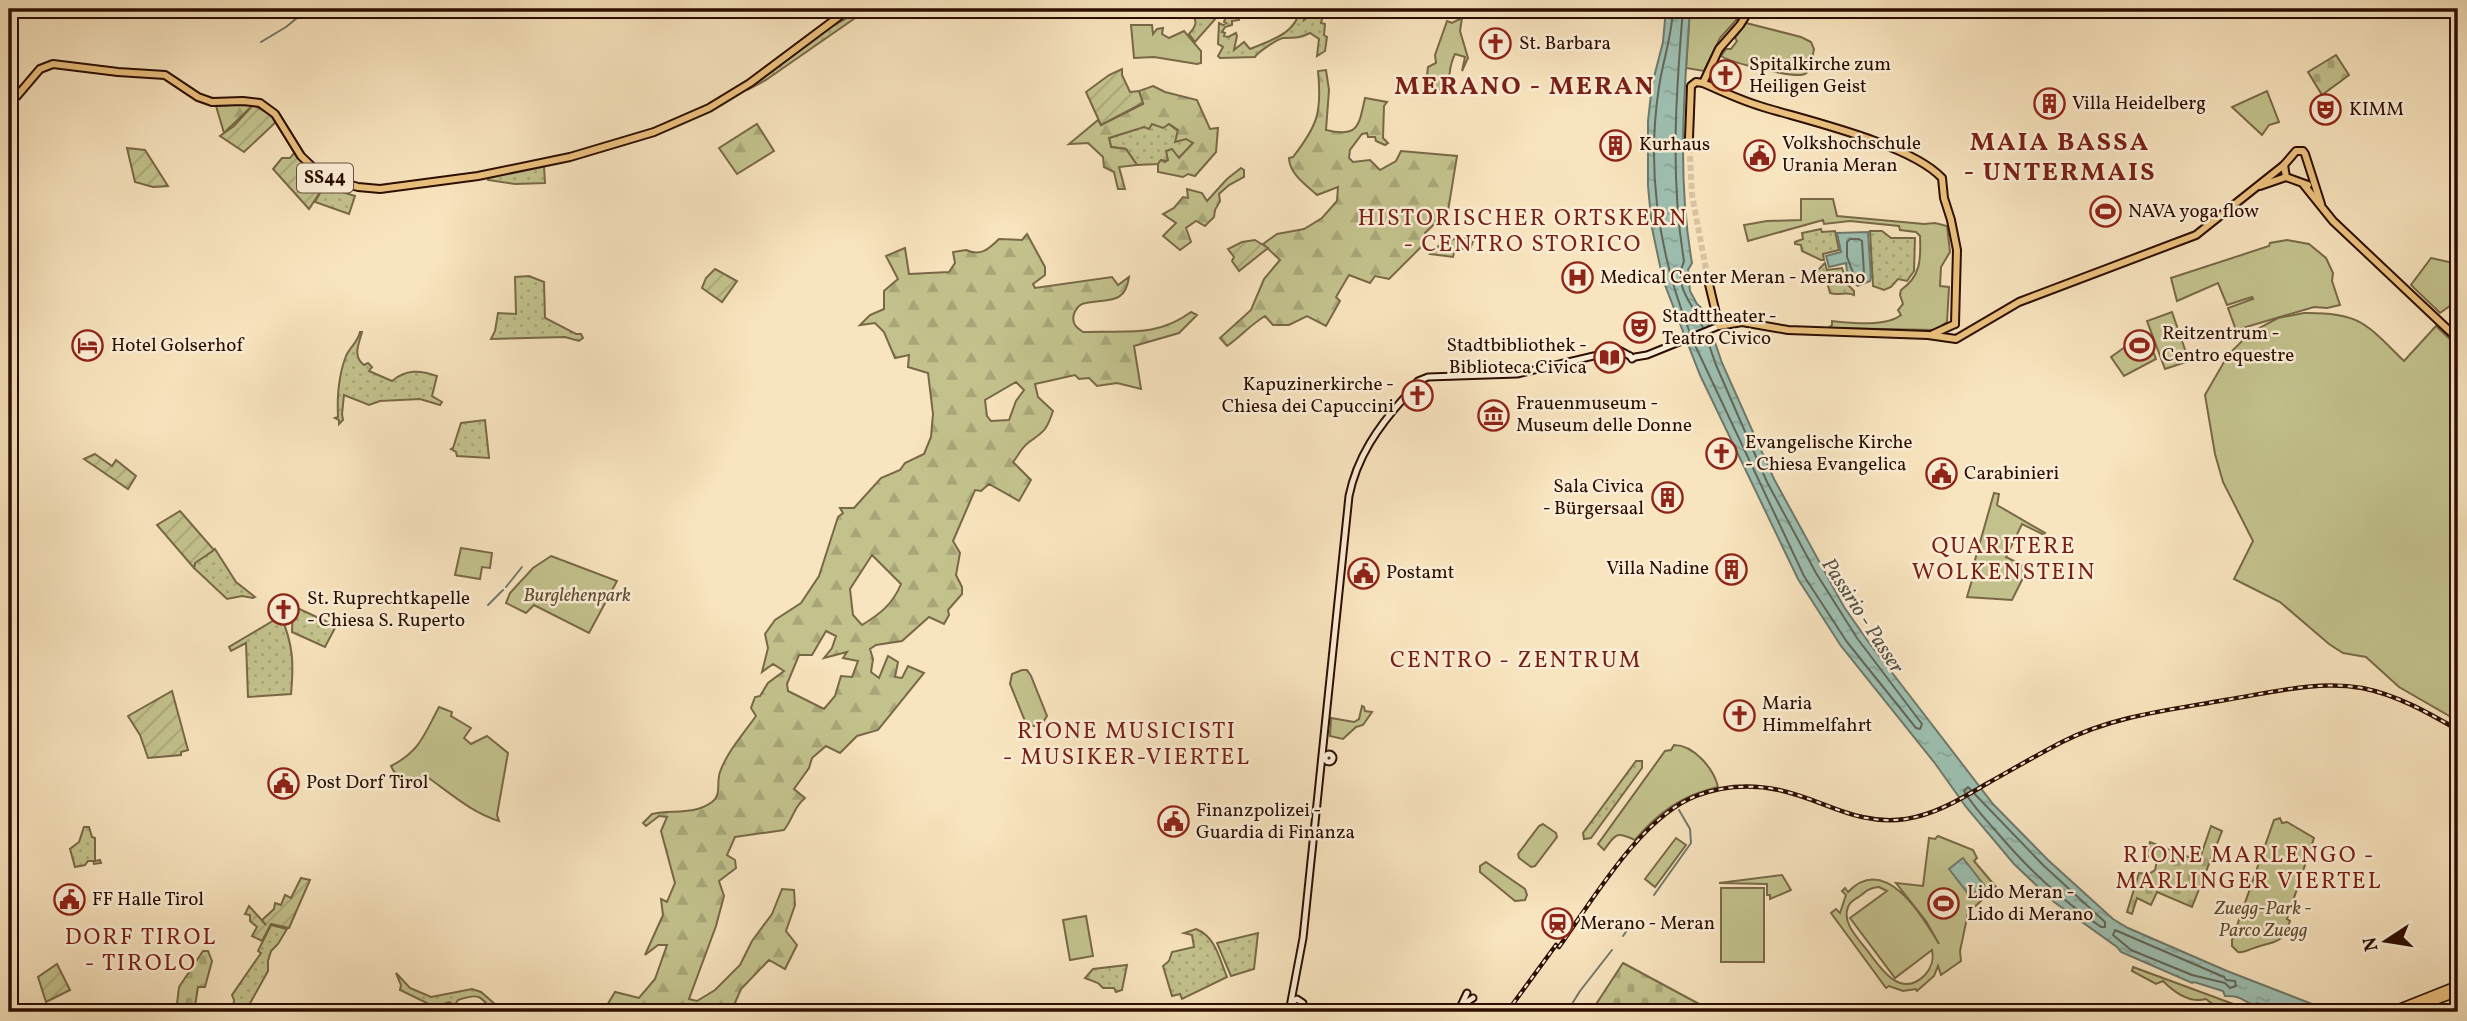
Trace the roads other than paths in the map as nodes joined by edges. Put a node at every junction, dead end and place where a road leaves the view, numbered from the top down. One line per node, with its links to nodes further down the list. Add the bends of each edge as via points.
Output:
1 (849, 9): 4 (main road, SS44, via 728,97 654,132 570,157 380,189 323,177 301,156 275,114 260,103 212,102 165,75 53,64 40,69)
2 (1750, 9): 3 (main road, via 1719,49)
3 (1703, 83): 5 (main road, via 1691,88); 14 (main road, via 1888,147 1942,178 1956,241)
4 (9, 101)
5 (1689, 138)
6 (2284, 166): 7 (main road); 8 (main road, via 2296,151 2303,151); 9 (main road)
7 (2286, 177): 9 (main road); 10 (main road)
8 (2312, 181): 10 (main road); 11 (main road)
9 (2259, 186): 14 (main road, via 2187,240 2035,296 1970,329)
10 (2304, 186): 11 (main road)
11 (2320, 204): 16 (main road)
12 (1708, 280): 13 (main road)
13 (1719, 326): 15 (main road, via 1742,322 1788,330); 19 (main road, via 1653,354 1632,356 1624,350 1515,375 1424,378 1364,452 1352,481 1325,758)
14 (1960, 329): 15 (main road); 15 (main road, via 1956,339)
15 (1948, 333)
16 (2458, 339)
17 (2457, 987): 22 (highway); 23 (highway)
18 (1470, 996): 21 (main road)
19 (1293, 1003): 20 (main road, via 1294,1011); 20 (main road, via 1303,1005)
20 (1299, 1012)
21 (1458, 1012)
22 (2390, 1012)
23 (2404, 1012)

